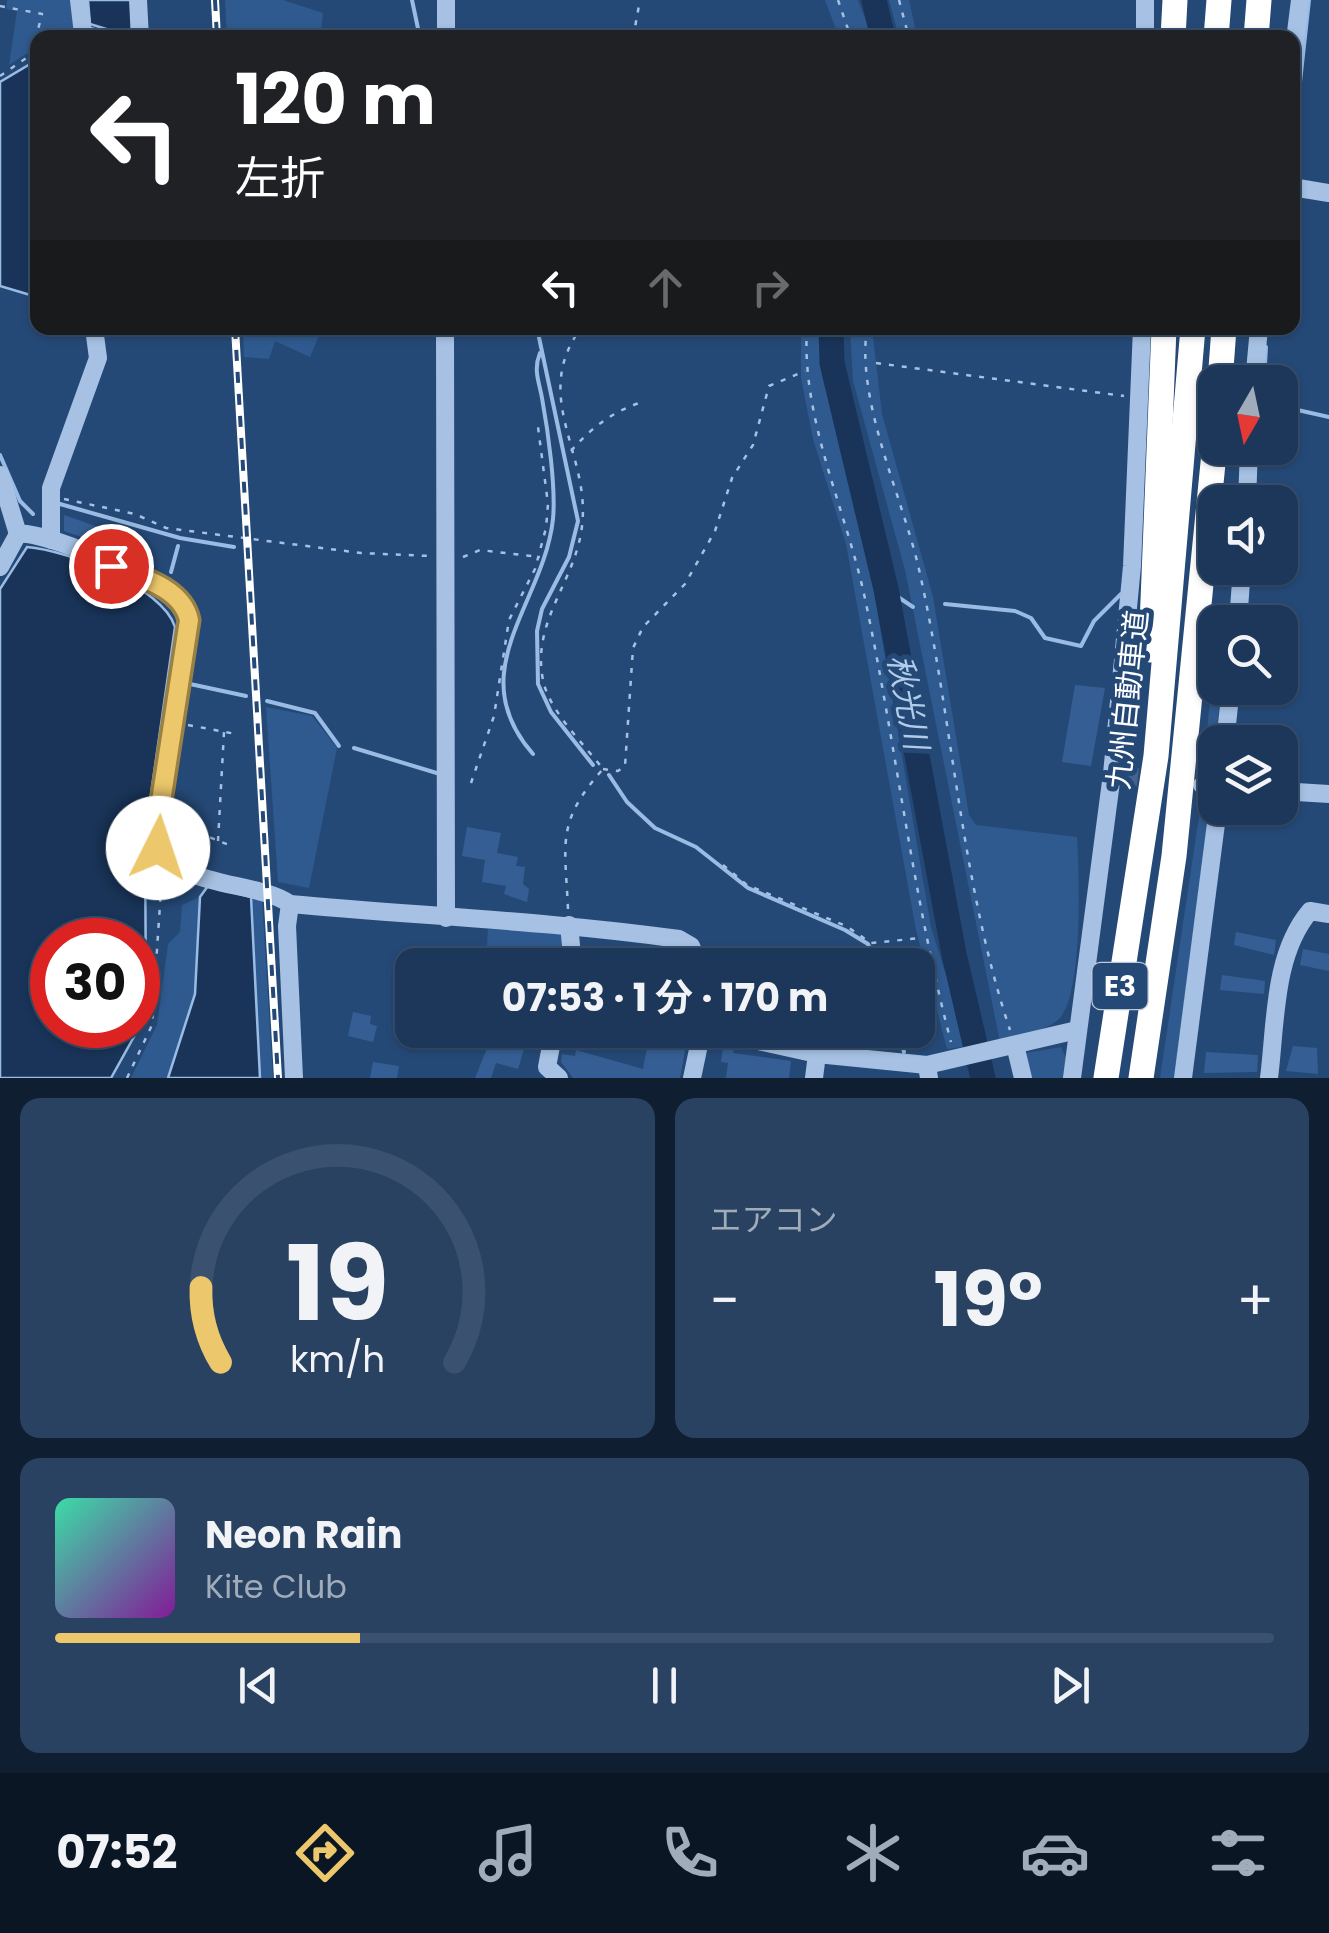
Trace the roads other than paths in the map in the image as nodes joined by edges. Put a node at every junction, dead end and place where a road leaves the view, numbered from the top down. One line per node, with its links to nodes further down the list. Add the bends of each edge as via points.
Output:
1 (79, 0): 11 (street)
2 (138, 0): 12 (street)
3 (446, 0): 13 (street)
4 (1145, 0): 14 (street)
5 (1164, 0): 15 (highway)
6 (1176, 0): 16 (highway)
7 (1250, 0): 18 (highway)
8 (1259, 0): 19 (highway)
9 (1300, 0): 20 (street)
10 (1218, 1): 17 (highway)
11 (82, 30)
12 (140, 30)
13 (446, 30)
14 (1145, 30)
15 (1165, 30)
16 (1174, 30)
17 (1216, 30)
18 (1248, 30)
19 (1257, 30)
20 (1296, 30)
21 (1300, 189): 22 (street)
22 (1329, 193)
23 (99, 335): 35 (street, via 98,358 51,496)
24 (445, 335): 43 (street)
25 (1142, 335): 47 (street, via 1116,774)
26 (1164, 335): 40 (highway)
27 (1192, 335): 40 (highway, 九州自動車道 / E3, via 1168,653)
28 (1223, 335): 30 (highway)
29 (1258, 335): 31 (street)
30 (1221, 365)
31 (1256, 365)
32 (1213, 465): 61 (highway, 九州自動車道 / E3, via 1174,856)
33 (0, 475): 34 (street)
34 (18, 534): 35 (street); 36 (street)
35 (50, 540): 41 (street, via 174,594 186,608 158,848 167,859 229,888 278,895)
36 (0, 567)
37 (1298, 792): 38 (street)
38 (1329, 794)
39 (1216, 825): 62 (street)
40 (1135, 894): 60 (highway, 九州自動車道 / E3)
41 (290, 904): 43 (street); 54 (street)
42 (1329, 914): 63 (street, via 1310,911 1292,935)
43 (446, 918): 44 (street)
44 (569, 925): 45 (street); 46 (street, via 679,938)
45 (571, 948)
46 (692, 948)
47 (1077, 1030): 48 (street); 59 (street)
48 (1011, 1046): 53 (street); 58 (street)
49 (551, 1048): 55 (street, via 547,1067)
50 (698, 1048): 56 (street)
51 (790, 1048): 52 (street)
52 (817, 1054): 53 (street); 57 (street)
53 (928, 1071)
54 (294, 1078)
55 (559, 1078)
56 (692, 1078)
57 (814, 1078)
58 (1023, 1078)
59 (1072, 1078)
60 (1106, 1078)
61 (1141, 1078)
62 (1184, 1078)
63 (1269, 1078)

